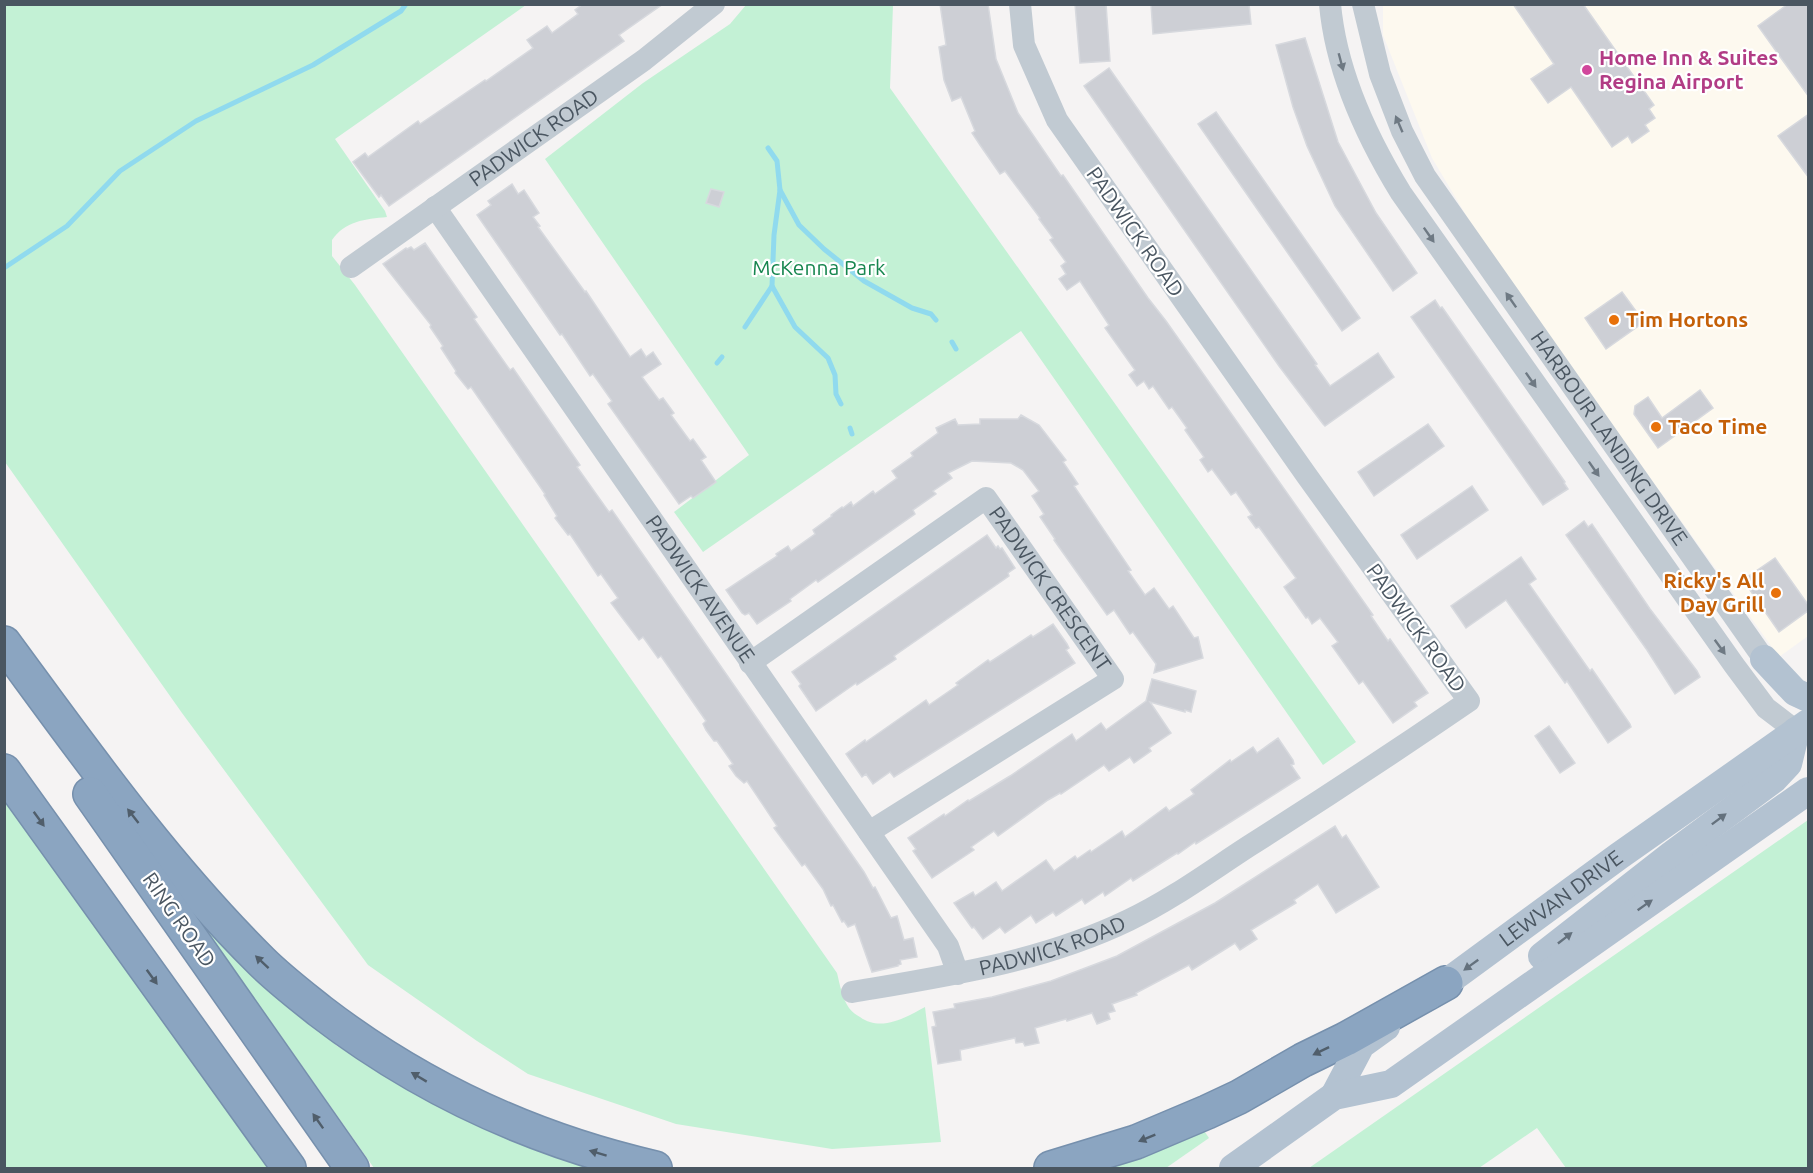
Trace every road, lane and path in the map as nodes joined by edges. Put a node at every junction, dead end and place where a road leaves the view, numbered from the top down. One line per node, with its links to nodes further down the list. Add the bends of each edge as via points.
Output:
1 (714, 4): 5 (street, PADWICK ROAD, via 644,60)
2 (1020, 4): 16 (street, PADWICK ROAD, via 1024,45 1057,120 1469,701 1350,782 1129,920 1035,956)
3 (1330, 4): 12 (street, HARBOUR LANDING DRIVE, one-way to 12, via 1331,22 1352,97 1373,146 1401,193 1766,708)
4 (1363, 4): 8 (street, HARBOUR LANDING DRIVE, one-way to 4, via 1425,176 1380,74)
5 (435, 207): 6 (street, PADWICK ROAD); 9 (street, PADWICK AVENUE)
6 (351, 267)
7 (4, 643): 23 (highway, one-way to 7, via 568,1143 481,1110 364,1043 295,991 262,963 181,875)
8 (1764, 659): 11 (main road, via 1795,692); 12 (street, HARBOUR LANDING DRIVE, via 1786,691)
9 (750, 663): 15 (street, PADWICK AVENUE); 15 (street, PADWICK CRESCENT, via 986,498 993,507 1113,679)
10 (4, 673): 22 (highway, RING ROAD, one-way to 10)
11 (1809, 698)
12 (1804, 732): 17 (main road, LEWVAN DRIVE, one-way to 17, via 1619,856); 19 (main road, one-way to 12, via 1483,1002 1774,779 1788,764)
13 (4, 771): 21 (highway, one-way to 21)
14 (1809, 791): 19 (main road, LEWVAN DRIVE, one-way to 14)
15 (869, 832): 16 (street, PADWICK AVENUE, via 948,946)
16 (958, 974): 18 (street, PADWICK ROAD)
17 (1446, 983): 20 (main road, LEWVAN DRIVE, via 1361,1045); 24 (highway, one-way to 24, via 1207,1112 1136,1142)
18 (852, 992)
19 (1391, 1084): 20 (main road, LEWVAN DRIVE)
20 (1334, 1095): 25 (main road, LEWVAN DRIVE)
21 (289, 1168)
22 (352, 1168)
23 (655, 1168)
24 (1051, 1168)
25 (1233, 1168)

